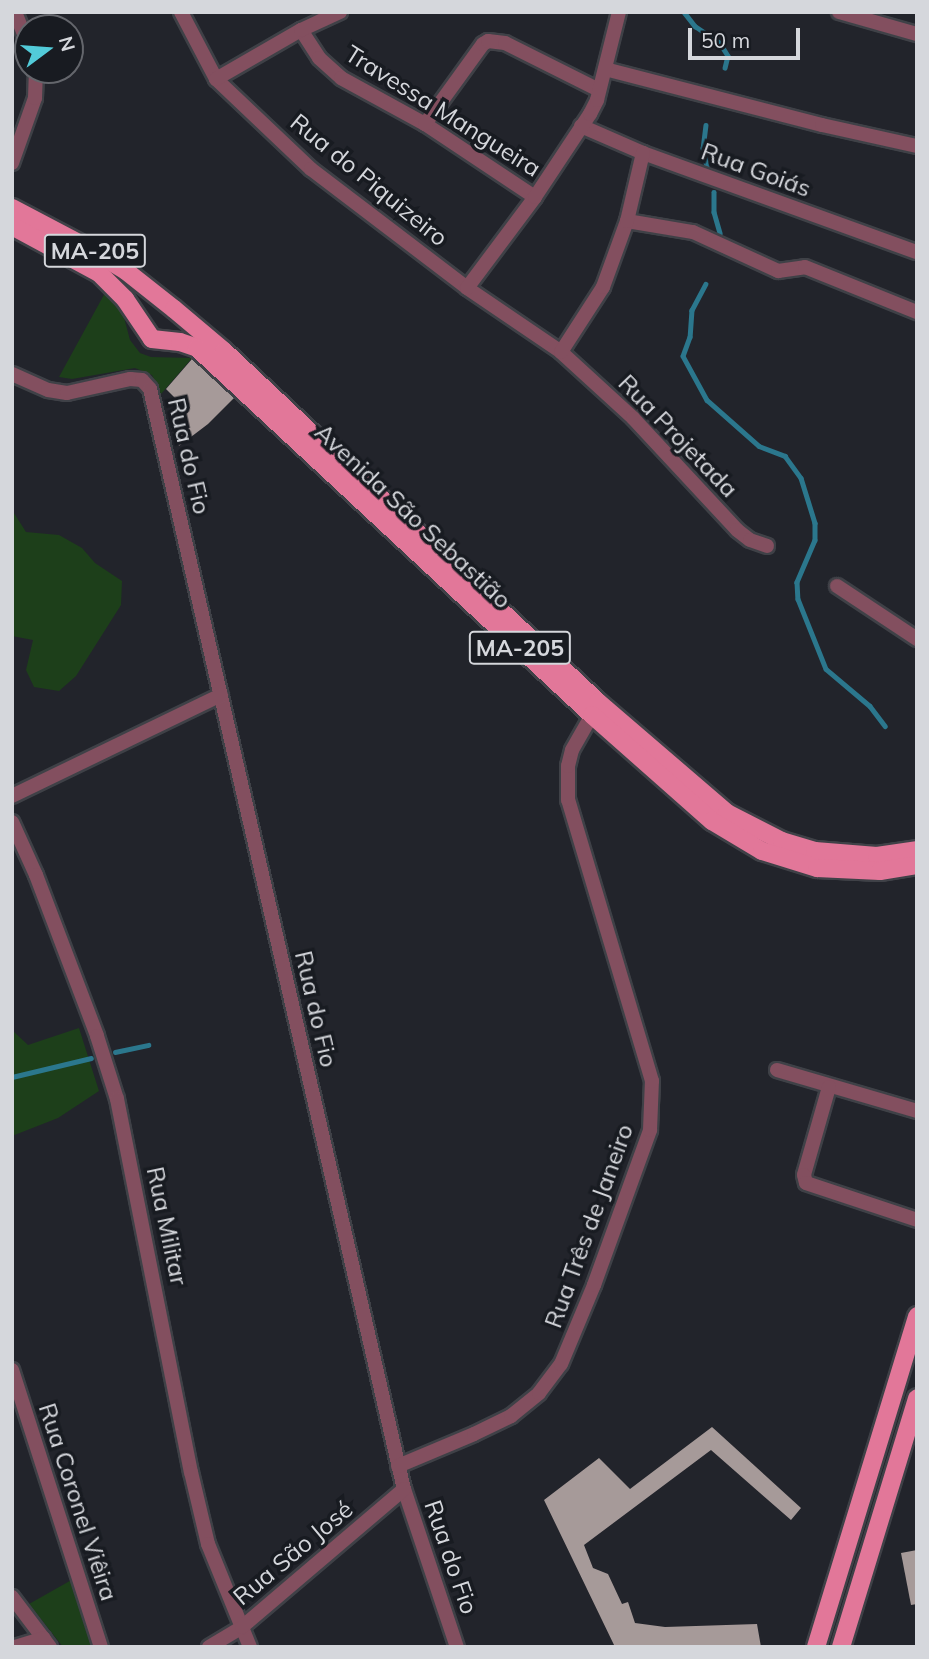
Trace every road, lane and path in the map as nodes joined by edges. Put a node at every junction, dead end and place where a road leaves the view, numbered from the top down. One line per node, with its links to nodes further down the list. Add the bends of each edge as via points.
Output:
1 (181, 12): 8 (street, Rua do Piquizeiro)
2 (340, 12): 5 (street)
3 (619, 12): 7 (street)
4 (839, 12): 6 (street)
5 (301, 30): 8 (street); 11 (street, Travessa Mangueira, via 319,58 341,78)
6 (917, 34)
7 (605, 69): 10 (street); 13 (street)
8 (216, 79): 21 (street, Rua do Piquizeiro, via 311,169)
9 (36, 84): 15 (street, via 35,98)
10 (599, 90): 11 (street, via 505,43 488,41); 12 (street)
11 (425, 124): 16 (street, Travessa Mangueira)
12 (581, 126): 14 (street, Rua Goiás); 16 (street)
13 (917, 146)
14 (643, 153): 18 (street); 20 (street, Rua Goiás)
15 (12, 163)
16 (535, 197): 21 (street)
17 (12, 208): 22 (main road, Avenida São Sebastião / MA-205, via 90,248)
18 (628, 221): 23 (street, via 693,232 778,271 806,267); 26 (street, via 603,287)
19 (12, 226): 24 (main road, MA-205, via 99,273 125,299)
20 (917, 252)
21 (467, 288): 26 (street, Rua do Piquizeiro)
22 (172, 307): 24 (main road, via 159,303 148,308 142,318); 25 (main road, via 180,325 174,336); 35 (main road, Avenida São Sebastião / MA-205, via 598,702 727,813 782,842 815,851 877,856)
23 (917, 312)
24 (144, 330): 25 (main road, via 152,339)
25 (163, 341): 32 (main road, Avenida São Sebastião / MA-205, via 186,344 203,353)
26 (561, 352): 28 (street, Rua Projetada, via 633,418 737,530)
27 (12, 374): 31 (street, Rua do Fio, via 67,393 130,379 142,380 150,388)
28 (767, 546)
29 (836, 586): 30 (street)
30 (917, 639)
31 (221, 695): 33 (street); 46 (street, Rua do Fio)
32 (592, 715): 36 (main road, Avenida São Sebastião / MA-205, via 690,804 762,851 817,868 850,872); 46 (street, Rua Três de Janeiro, via 572,750 568,800 652,1081 650,1130 561,1364 540,1393 498,1422)
33 (12, 796)
34 (12, 822): 49 (street, Rua Militar, via 93,1024 117,1100 208,1544)
35 (917, 850)
36 (917, 865)
37 (777, 1070): 38 (street)
38 (829, 1087): 39 (street); 40 (street, via 804,1175 806,1183)
39 (917, 1111)
40 (917, 1220)
41 (917, 1303): 43 (main road)
42 (917, 1316): 43 (main road)
43 (908, 1341): 56 (main road)
44 (12, 1370): 52 (street, Rua Coronel Viêira)
45 (917, 1398): 57 (main road)
46 (398, 1466): 47 (street, Rua do Fio)
47 (404, 1489): 49 (street, Rua São José); 55 (street, Rua do Fio)
48 (12, 1597): 50 (street)
49 (242, 1627): 53 (street, Rua São José); 54 (street, Rua Militar)
50 (47, 1642): 51 (street)
51 (15, 1647)
52 (101, 1647)
53 (209, 1647)
54 (250, 1647)
55 (457, 1647)
56 (816, 1647)
57 (841, 1647)

